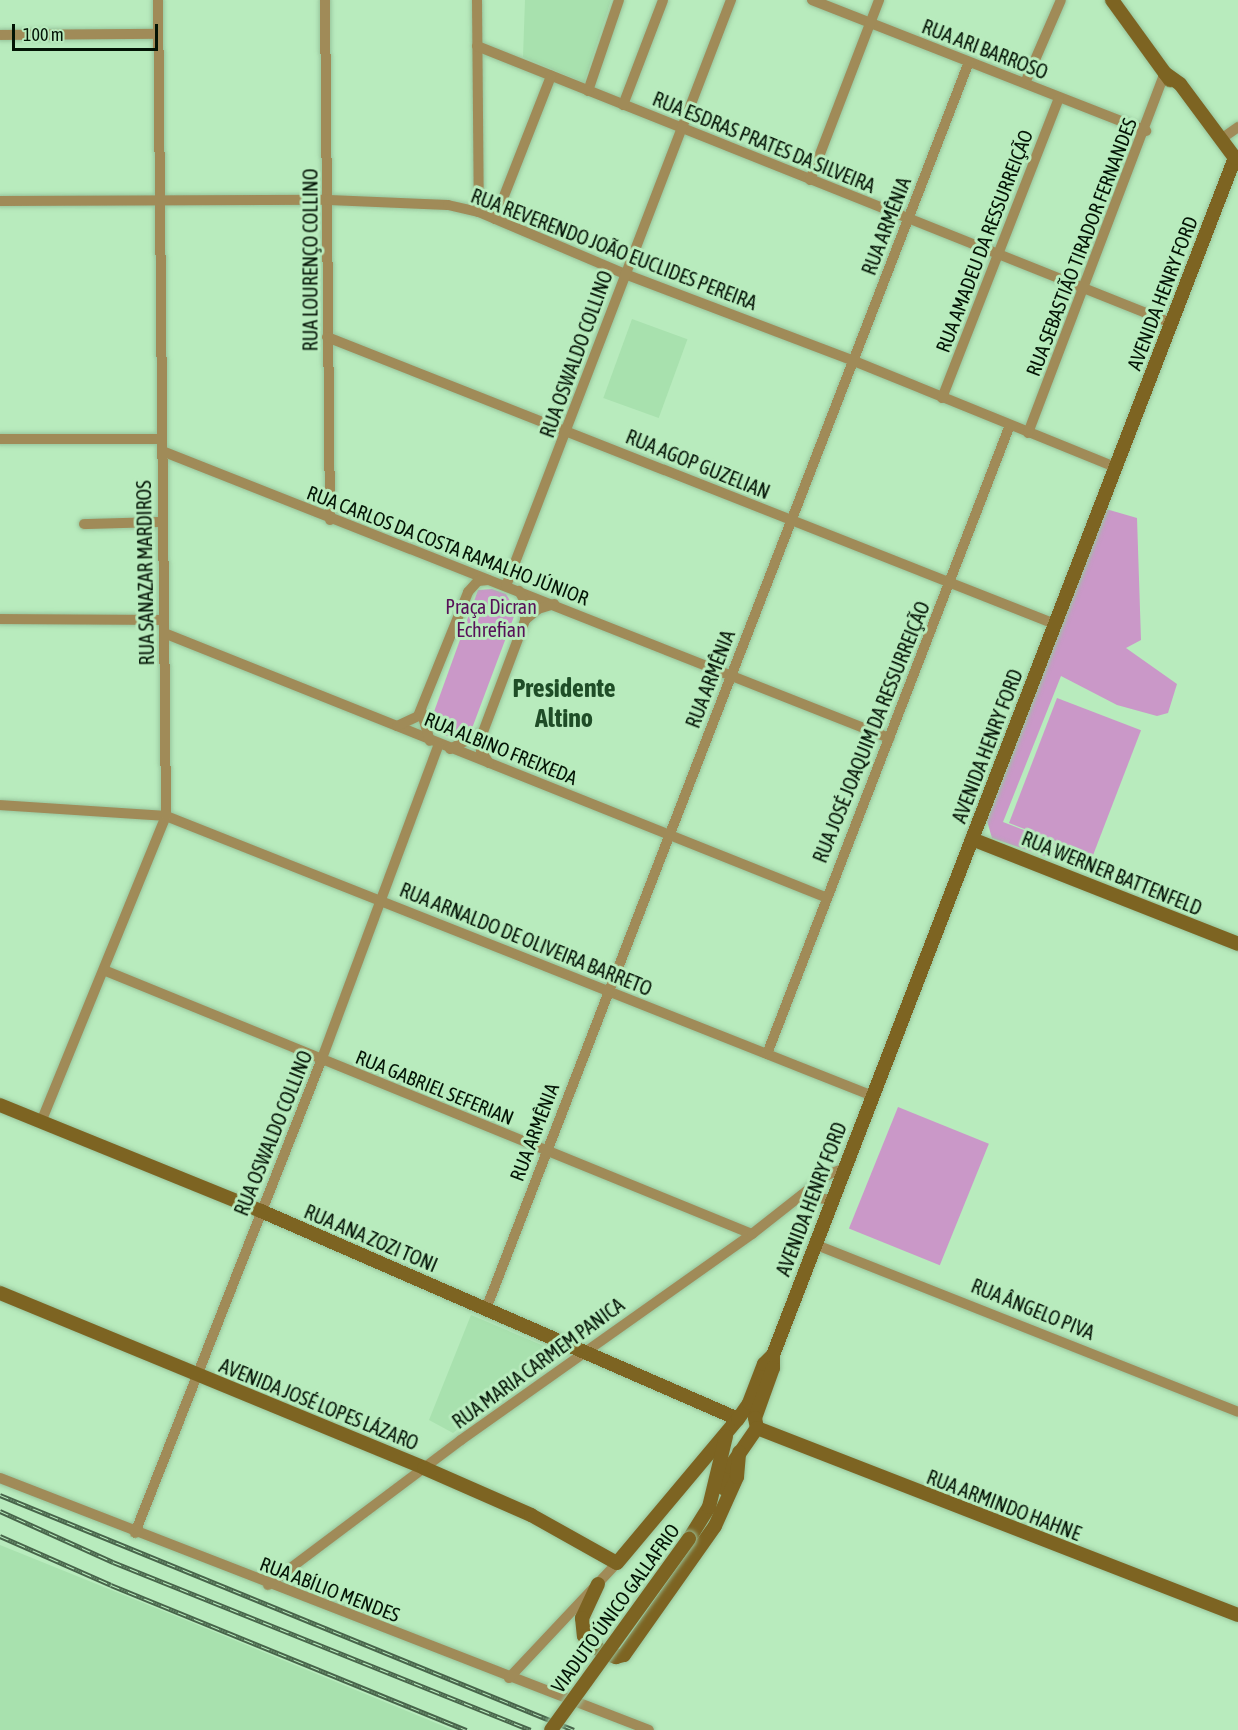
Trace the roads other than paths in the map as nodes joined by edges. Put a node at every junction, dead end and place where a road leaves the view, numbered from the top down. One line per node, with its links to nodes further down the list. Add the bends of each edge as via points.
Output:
1 (158, 0): 12 (street, RUA SANAZAR MARDIROS)
2 (325, 0): 28 (street, RUA LOURENÇO COLLINO)
3 (477, 0): 14 (street)
4 (619, 0): 19 (street)
5 (663, 0): 21 (street)
6 (731, 0): 23 (street, RUA OSWALDO COLLINO)
7 (812, 0): 11 (street, RUA ARI BARROSO)
8 (879, 0): 11 (street)
9 (1061, 0): 18 (street)
10 (1112, 0): 16 (main road)
11 (870, 23): 15 (street, RUA ARI BARROSO); 27 (street)
12 (158, 34): 13 (street); 30 (street, RUA SANAZAR MARDIROS)
13 (0, 35)
14 (477, 46): 17 (street, RUA ESDRAS PRATES DA SILVEIRA); 31 (street)
15 (969, 62): 18 (street, RUA ARI BARROSO); 33 (street, RUA ARMÊNIA)
16 (1166, 73): 24 (street, RUA SEBASTIÃO TIRADOR FERNANDES); 25 (main road, via 1180,84); 26 (main road)
17 (551, 76): 19 (street, RUA ESDRAS PRATES DA SILVEIRA); 32 (street)
18 (1025, 83): 20 (street, RUA ARI BARROSO)
19 (588, 91): 21 (street, RUA ESDRAS PRATES DA SILVEIRA)
20 (1059, 98): 24 (street, RUA ARI BARROSO); 34 (street, RUA AMADEU DA RESSURREIÇÃO)
21 (623, 105): 23 (street, RUA ESDRAS PRATES DA SILVEIRA)
22 (1238, 127): 25 (street)
23 (682, 129): 27 (street, RUA ESDRAS PRATES DA SILVEIRA); 35 (street, RUA OSWALDO COLLINO)
24 (1146, 131): 36 (street, RUA SEBASTIÃO TIRADOR FERNANDES)
25 (1221, 139): 26 (main road)
26 (1235, 159): 37 (main road, AVENIDA HENRY FORD)
27 (810, 180): 33 (street, RUA ESDRAS PRATES DA SILVEIRA)
28 (329, 200): 30 (street, RUA REVERENDO JOÃO EUCLIDES PEREIRA); 31 (street, RUA REVERENDO JOÃO EUCLIDES PEREIRA, via 428,202); 38 (street, RUA LOURENÇO COLLINO)
29 (0, 201): 30 (street, RUA REVERENDO JOÃO EUCLIDES PEREIRA)
30 (160, 201): 45 (street, RUA SANAZAR MARDIROS)
31 (479, 212): 32 (street, RUA REVERENDO JOÃO EUCLIDES PEREIRA)
32 (495, 219): 35 (street, RUA REVERENDO JOÃO EUCLIDES PEREIRA)
33 (907, 220): 34 (street, RUA ESDRAS PRATES DA SILVEIRA); 39 (street, RUA ARMÊNIA)
34 (997, 256): 36 (street, RUA ESDRAS PRATES DA SILVEIRA); 40 (street, RUA AMADEU DA RESSURREIÇÃO)
35 (625, 274): 39 (street, RUA REVERENDO JOÃO EUCLIDES PEREIRA); 42 (street, RUA OSWALDO COLLINO)
36 (1083, 290): 37 (street, RUA ESDRAS PRATES DA SILVEIRA); 43 (street, RUA SEBASTIÃO TIRADOR FERNANDES)
37 (1171, 323): 47 (main road, AVENIDA HENRY FORD)
38 (327, 337): 42 (street, RUA AGOP GUZELIAN); 48 (street, RUA LOURENÇO COLLINO)
39 (854, 361): 40 (street, RUA REVERENDO JOÃO EUCLIDES PEREIRA); 49 (street, RUA ARMÊNIA)
40 (942, 398): 41 (street, RUA REVERENDO JOÃO EUCLIDES PEREIRA)
41 (1010, 425): 43 (street, RUA REVERENDO JOÃO EUCLIDES PEREIRA); 54 (street, RUA JOSÉ JOAQUIM DA RESSURREIÇÃO)
42 (567, 432): 49 (street, RUA AGOP GUZELIAN); 55 (street, RUA OSWALDO COLLINO)
43 (1028, 433): 47 (street, RUA REVERENDO JOÃO EUCLIDES PEREIRA)
44 (0, 439): 45 (street)
45 (162, 439): 46 (street, RUA SANAZAR MARDIROS)
46 (162, 451): 48 (street, RUA CARLOS DA COSTA RAMALHO JÚNIOR); 50 (street, RUA SANAZAR MARDIROS)
47 (1115, 468): 62 (main road, AVENIDA HENRY FORD)
48 (330, 520): 52 (street, RUA CARLOS DA COSTA RAMALHO JÚNIOR)
49 (790, 520): 54 (street, RUA AGOP GUZELIAN); 64 (street, RUA ARMÊNIA)
50 (162, 522): 51 (street); 60 (street, RUA SANAZAR MARDIROS)
51 (84, 524)
52 (464, 570): 53 (street, RUA CARLOS DA COSTA RAMALHO JÚNIOR); 57 (street)
53 (491, 580): 55 (street, RUA CARLOS DA COSTA RAMALHO JÚNIOR); 57 (street, via 477,581)
54 (949, 583): 62 (street, RUA AGOP GUZELIAN); 68 (street, RUA JOSÉ JOAQUIM DA RESSURREIÇÃO)
55 (506, 586): 56 (street, RUA CARLOS DA COSTA RAMALHO JÚNIOR)
56 (519, 591): 58 (street, RUA CARLOS DA COSTA RAMALHO JÚNIOR); 61 (street, via 526,603)
57 (468, 592): 65 (street)
58 (554, 604): 61 (street, via 538,609); 64 (street, RUA CARLOS DA COSTA RAMALHO JÚNIOR)
59 (0, 619): 60 (street)
60 (164, 620): 63 (street, RUA SANAZAR MARDIROS)
61 (525, 620): 67 (street)
62 (1055, 624): 75 (main road, AVENIDA HENRY FORD)
63 (164, 633): 66 (street, RUA ALBINO FREIXEDA); 73 (street, RUA SANAZAR MARDIROS)
64 (730, 678): 68 (street, RUA CARLOS DA COSTA RAMALHO JÚNIOR); 74 (street, RUA ARMÊNIA)
65 (421, 710): 66 (street, via 412,721); 69 (street)
66 (397, 726): 69 (street, RUA ALBINO FREIXEDA)
67 (482, 733): 70 (street); 71 (street, via 481,752)
68 (889, 738): 76 (street, RUA JOSÉ JOAQUIM DA RESSURREIÇÃO)
69 (434, 742): 70 (street, RUA ALBINO FREIXEDA); 77 (street, RUA OSWALDO COLLINO)
70 (450, 749): 71 (street, RUA ALBINO FREIXEDA)
71 (489, 764): 74 (street, RUA ALBINO FREIXEDA)
72 (0, 805): 73 (street, RUA ARNALDO DE OLIVEIRA BARRETO)
73 (166, 816): 77 (street, RUA ARNALDO DE OLIVEIRA BARRETO); 79 (street, RUA SANAZAR MARDIROS)
74 (669, 833): 76 (street, RUA ALBINO FREIXEDA); 80 (street, RUA ARMÊNIA)
75 (972, 839): 78 (main road, RUA WERNER BATTENFELD); 83 (main road, AVENIDA HENRY FORD)
76 (825, 897): 81 (street, RUA JOSÉ JOAQUIM DA RESSURREIÇÃO)
77 (381, 901): 80 (street, RUA ARNALDO DE OLIVEIRA BARRETO); 82 (street, RUA OSWALDO COLLINO)
78 (1238, 944)
79 (106, 971): 82 (street, RUA GABRIEL SEFERIAN); 85 (street, RUA SANAZAR MARDIROS)
80 (608, 991): 81 (street, RUA ARNALDO DE OLIVEIRA BARRETO); 86 (street, RUA ARMÊNIA)
81 (767, 1054): 83 (street, RUA ARNALDO DE OLIVEIRA BARRETO)
82 (321, 1060): 86 (street, RUA GABRIEL SEFERIAN); 90 (street, RUA OSWALDO COLLINO)
83 (873, 1096): 87 (main road, AVENIDA HENRY FORD)
84 (0, 1106): 85 (main road, RUA ANA ZOZI TONI)
85 (41, 1122): 90 (main road, RUA ANA ZOZI TONI)
86 (545, 1150): 91 (street, RUA GABRIEL SEFERIAN); 94 (street, RUA ARMÊNIA)
87 (843, 1169): 88 (street, RUA MARIA CARMEM PANICA, via 827,1175); 89 (main road, AVENIDA HENRY FORD)
88 (802, 1195): 89 (street); 91 (street, RUA MARIA CARMEM PANICA)
89 (830, 1200): 92 (main road, AVENIDA HENRY FORD)
90 (261, 1212): 94 (main road, RUA ANA ZOZI TONI); 97 (street, RUA OSWALDO COLLINO)
91 (752, 1234): 95 (street, RUA MARIA CARMEM PANICA)
92 (814, 1244): 96 (main road, AVENIDA HENRY FORD); 98 (street, RUA ÂNGELO PIVA)
93 (0, 1293): 97 (main road, AVENIDA JOSÉ LOPES LÁZARO)
94 (486, 1309): 95 (main road, RUA ANA ZOZI TONI)
95 (584, 1351): 99 (main road, RUA ANA ZOZI TONI, via 723,1413); 102 (street, RUA MARIA CARMEM PANICA)
96 (772, 1355): 99 (main road, AVENIDA HENRY FORD, via 764,1364 749,1403); 100 (main road, AVENIDA HENRY FORD, via 773,1368 754,1418)
97 (197, 1377): 102 (main road, AVENIDA JOSÉ LOPES LÁZARO); 105 (street, RUA OSWALDO COLLINO)
98 (1238, 1412)
99 (732, 1426): 101 (main road, via 744,1426); 104 (main road, VIADUTO ÚNICO GALLAFRIO); 106 (main road, AVENIDA HENRY FORD)
100 (757, 1428): 101 (main road, VIADUTO ÚNICO GALLAFRIO); 109 (main road, RUA ARMINDO HAHNE)
101 (741, 1449): 104 (main road, VIADUTO ÚNICO GALLAFRIO, via 717,1501); 107 (main road, via 737,1477 715,1526 624,1655 616,1657 602,1652 584,1636 582,1618)
102 (424, 1467): 106 (main road, AVENIDA JOSÉ LOPES LÁZARO, via 531,1515); 108 (street, RUA MARIA CARMEM PANICA)
103 (0, 1478): 105 (street, RUA ABÍLIO MENDES)
104 (709, 1507): 111 (main road, VIADUTO ÚNICO GALLAFRIO, bridge)
105 (135, 1533): 108 (street, RUA ABÍLIO MENDES)
106 (617, 1563): 107 (street, AVENIDA HENRY FORD)
107 (598, 1584): 110 (street, AVENIDA HENRY FORD)
108 (268, 1585): 110 (street, RUA ABÍLIO MENDES)
109 (1238, 1615)
110 (509, 1678): 112 (street, RUA ABÍLIO MENDES)
111 (551, 1730)
112 (649, 1730)

